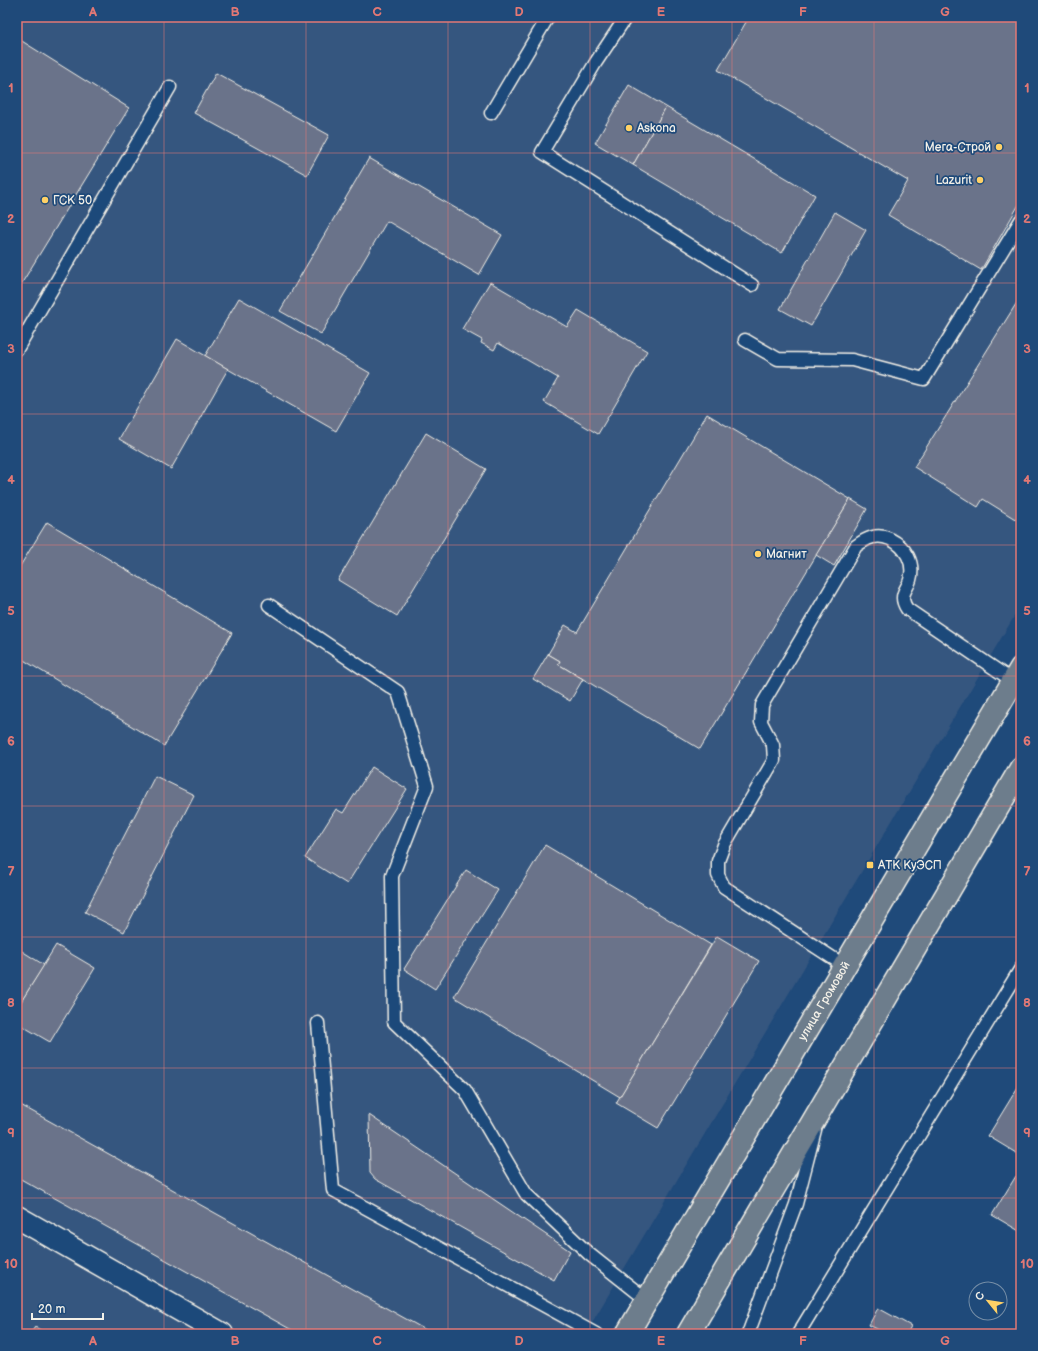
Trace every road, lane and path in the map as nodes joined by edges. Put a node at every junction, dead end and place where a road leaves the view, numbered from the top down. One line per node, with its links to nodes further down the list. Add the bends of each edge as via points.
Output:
1 (548, 17): 4 (lane)
2 (626, 17): 6 (lane, via 542,152)
3 (170, 87): 8 (lane)
4 (491, 113)
5 (1021, 220): 7 (lane, via 924,379 852,360 778,359)
6 (752, 285)
7 (745, 340)
8 (17, 349)
9 (269, 605): 17 (lane, via 398,692 427,786 392,876 394,1022 465,1090 526,1194 589,1254)
10 (1017, 674): 12 (main road, улица Громовой); 12 (lane, via 907,609 903,600 910,582 911,570 909,558 896,542 887,537 876,536 866,538 856,546 762,705 761,722 772,745 774,760 724,845 718,861 718,876 724,887)
11 (1021, 768): 15 (main road)
12 (845, 966): 17 (main road, улица Громовой)
13 (1021, 968): 23 (lane)
14 (318, 1022): 19 (lane, via 333,1190)
15 (821, 1106): 21 (main road); 22 (lane, via 796,1204)
16 (17, 1217): 18 (street)
17 (647, 1300): 20 (main road, улица Громовой)
18 (222, 1334)
19 (596, 1334)
20 (627, 1334)
21 (688, 1334)
22 (748, 1334)
23 (798, 1334)

